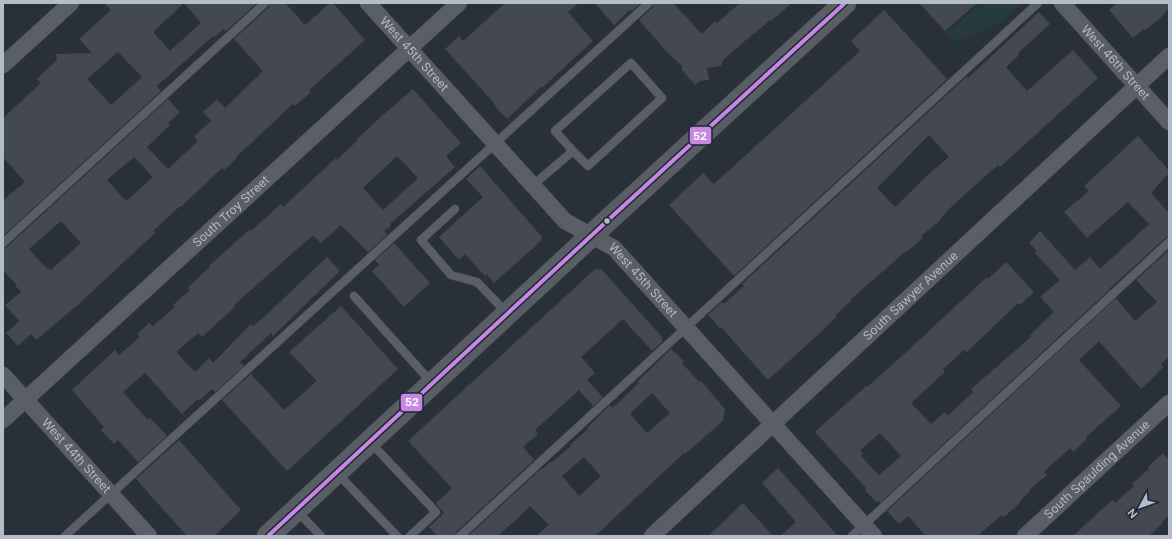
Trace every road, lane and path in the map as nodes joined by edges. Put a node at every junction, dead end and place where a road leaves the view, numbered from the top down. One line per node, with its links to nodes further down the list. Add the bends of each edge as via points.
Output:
1 (71, 3): 11 (street)
2 (265, 3): 20 (lane)
3 (368, 3): 9 (street, West 45th Street)
4 (459, 3): 9 (street, South Troy Street)
5 (650, 3): 14 (lane)
6 (845, 3): 18 (main road)
7 (1038, 3): 23 (lane)
8 (1062, 3): 12 (street, West 46th Street)
9 (409, 49): 14 (street, West 45th Street); 26 (street, South Troy Street)
10 (1169, 56): 12 (street, South Sawyer Avenue)
11 (3, 65)
12 (1137, 86): 13 (street, West 46th Street); 29 (street, South Sawyer Avenue)
13 (1169, 122)
14 (495, 144): 16 (street, West 45th Street); 32 (lane)
15 (573, 151): 15 (lane, via 588,166 662,98 630,63 555,131); 16 (lane)
16 (533, 185): 18 (street, West 45th Street, via 565,221)
17 (455, 209): 22 (lane, via 421,240 451,274 477,282)
18 (592, 236): 22 (main road); 23 (street, West 45th Street, via 614,248)
19 (1169, 242): 34 (lane)
20 (3, 243)
21 (354, 296): 25 (lane)
22 (508, 314): 25 (main road)
23 (686, 328): 29 (street, West 45th Street); 41 (lane)
24 (3, 375): 26 (street, West 44th Street)
25 (433, 383): 30 (main road)
26 (25, 400): 28 (street, South Troy Street); 32 (street, West 44th Street)
27 (1169, 403): 44 (street, South Spaulding Avenue)
28 (3, 420)
29 (773, 424): 34 (street, West 45th Street); 42 (street, South Sawyer Avenue)
30 (370, 442): 31 (main road); 40 (lane, via 436,512)
31 (337, 472): 33 (main road); 39 (lane)
32 (111, 494): 35 (lane); 36 (street, West 44th Street)
33 (296, 510): 37 (main road); 38 (lane)
34 (869, 531): 43 (lane)
35 (65, 536)
36 (148, 536)
37 (268, 536)
38 (321, 536)
39 (397, 536)
40 (410, 536)
41 (460, 536)
42 (652, 536)
43 (852, 536)
44 (1025, 536)

